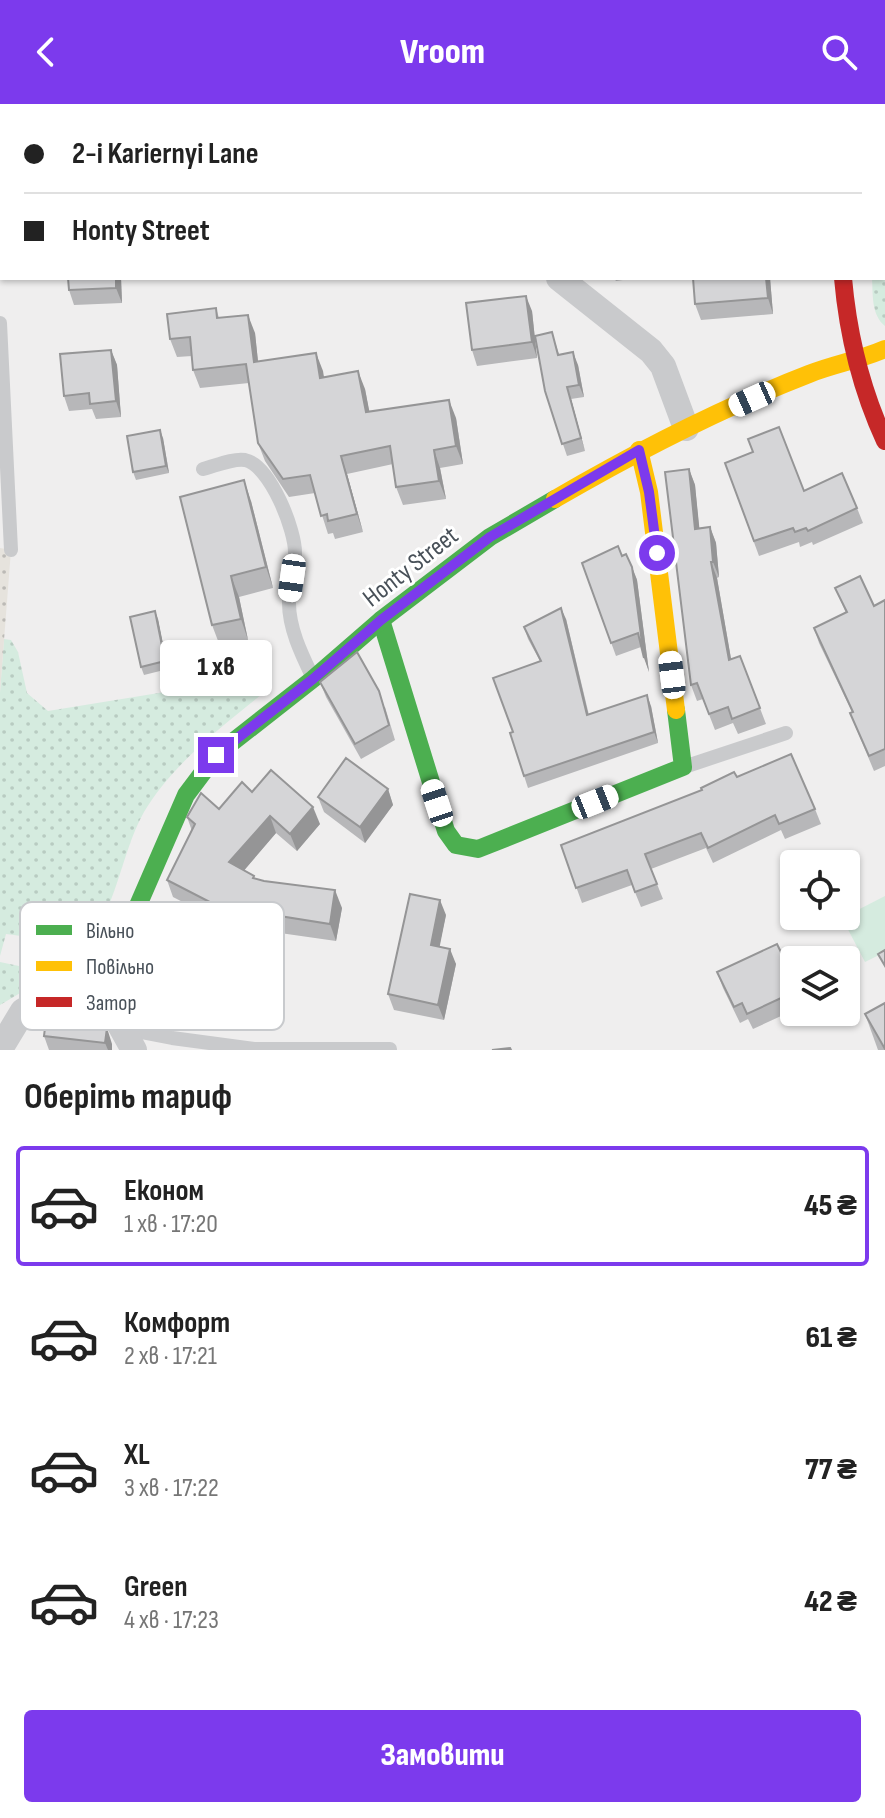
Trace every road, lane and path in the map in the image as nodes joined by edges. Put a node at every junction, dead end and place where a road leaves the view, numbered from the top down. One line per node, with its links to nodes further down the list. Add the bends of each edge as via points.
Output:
1 (562, 280): 6 (street, via 651,351 663,366)
2 (843, 280): 5 (street)
3 (0, 323): 10 (lane)
4 (885, 349): 5 (street, Honty Street)
5 (857, 361): 6 (street, Honty Street, via 811,373); 7 (street, via 870,411)
6 (686, 428): 8 (street, Honty Street)
7 (885, 441)
8 (639, 450): 11 (street, Honty Street, via 490,537); 14 (street, via 649,492)
9 (203, 469): 12 (lane, via 243,459 256,464 270,481 289,522 295,552 288,604 298,647)
10 (11, 550)
11 (381, 620): 12 (street, Honty Street); 14 (street, via 446,831 456,845 478,849)
12 (313, 679): 15 (street, Honty Street, via 216,755 186,795)
13 (786, 733): 14 (lane)
14 (683, 767)
15 (139, 902)
16 (20, 1016): 19 (street)
17 (120, 1030): 21 (street)
18 (130, 1030): 20 (lane, via 254,1049)
19 (0, 1049)
20 (390, 1049)
21 (134, 1050)

